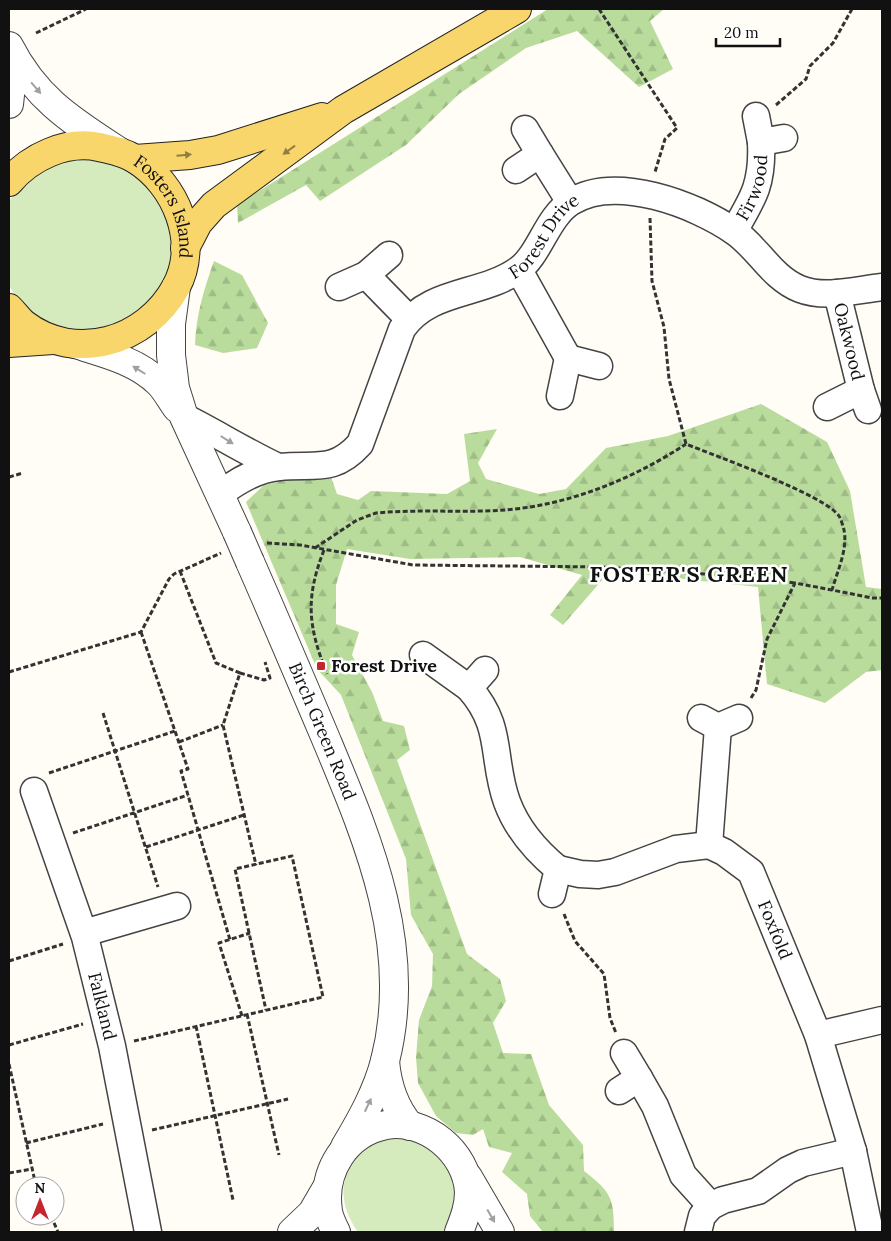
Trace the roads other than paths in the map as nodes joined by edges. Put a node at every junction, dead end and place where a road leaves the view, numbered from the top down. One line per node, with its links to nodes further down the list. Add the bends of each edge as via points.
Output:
1 (517, 9): 4 (main road)
2 (9, 47): 3 (street); 8 (street, one-way to 8, via 32,85 50,104)
3 (9, 104)
4 (343, 110): 8 (main road, one-way to 4, via 190,155 218,150); 13 (main road, one-way to 13, via 214,205 198,223)
5 (756, 116): 12 (street, Firwood, via 773,140 755,194)
6 (525, 129): 7 (street)
7 (540, 154): 9 (street); 11 (street)
8 (127, 155): 10 (main road, Fosters Island, via 93,146 66,147 40,156); 13 (main road, Fosters Island, via 156,175 172,196 182,221)
9 (516, 170)
10 (9, 182)
11 (570, 202): 12 (street, Forest Drive, via 591,193 614,190 650,196 686,207); 15 (street, Forest Drive, via 553,220)
12 (734, 231): 20 (street, Forest Drive, via 786,281 800,289)
13 (185, 248): 17 (main road, Fosters Island, via 183,268)
14 (389, 255): 16 (street)
15 (519, 270): 22 (street, Forest Drive, via 489,284 427,304); 25 (street)
16 (366, 275): 18 (street); 22 (street)
17 (176, 287): 23 (main road, Fosters Island, via 157,315 130,334 98,344); 29 (street, Birch Green Road, via 171,355 175,388)
18 (339, 287)
19 (882, 287): 20 (street, Forest Drive)
20 (837, 293): 28 (street, Oakwood, via 865,400)
21 (9, 308): 23 (main road, via 24,324)
22 (408, 319): 30 (street, Forest Drive, via 360,444 348,457 330,465)
23 (64, 342): 24 (main road, Fosters Island); 29 (street, Birch Green Road, one-way to 23, via 159,383 139,368 118,358)
24 (9, 343)
25 (568, 358): 26 (street); 27 (street)
26 (599, 366)
27 (560, 396)
28 (826, 407)
29 (184, 417): 30 (street, Forest Drive, one-way to 30); 31 (street, Birch Green Road)
30 (278, 467): 31 (street, Forest Drive, via 252,474)
31 (220, 494): 43 (street, Birch Green Road, bridge, via 230,542 257,552 375,865 388,916 393,960 393,995)
32 (422, 655): 36 (street, via 477,679 482,702 491,719 502,783 514,817 533,845)
33 (720, 721): 35 (street)
34 (34, 791): 39 (street, Falkland)
35 (708, 845): 36 (street, via 676,849 615,872 598,875); 41 (street, Foxfold, via 724,852 751,872)
36 (558, 869): 37 (street)
37 (552, 894)
38 (172, 908): 39 (street)
39 (85, 935): 50 (street, Falkland, via 106,1018)
40 (882, 1020): 41 (street)
41 (818, 1035): 46 (street, Foxfold)
42 (624, 1053): 49 (street, via 629,1085 655,1106 683,1175)
43 (385, 1061): 44 (street, Birch Green Road, via 386,1076 398,1111); 45 (street, Birch Green Road, one-way to 43, via 369,1103)
44 (410, 1126): 45 (street, via 386,1125 364,1133); 47 (street, via 432,1134 451,1149)
45 (345, 1147): 48 (street, Birch Green Road, via 332,1166)
46 (852, 1151): 49 (street, via 803,1163 758,1191); 56 (street, Foxfold)
47 (464, 1169): 53 (street, via 469,1191 467,1213); 54 (street, one-way to 54)
48 (326, 1190): 51 (street, via 312,1213); 52 (street, via 328,1213)
49 (711, 1206): 55 (street, via 702,1216)
50 (149, 1231)
51 (292, 1232)
52 (336, 1232)
53 (459, 1232)
54 (500, 1232)
55 (698, 1232)
56 (870, 1232)

